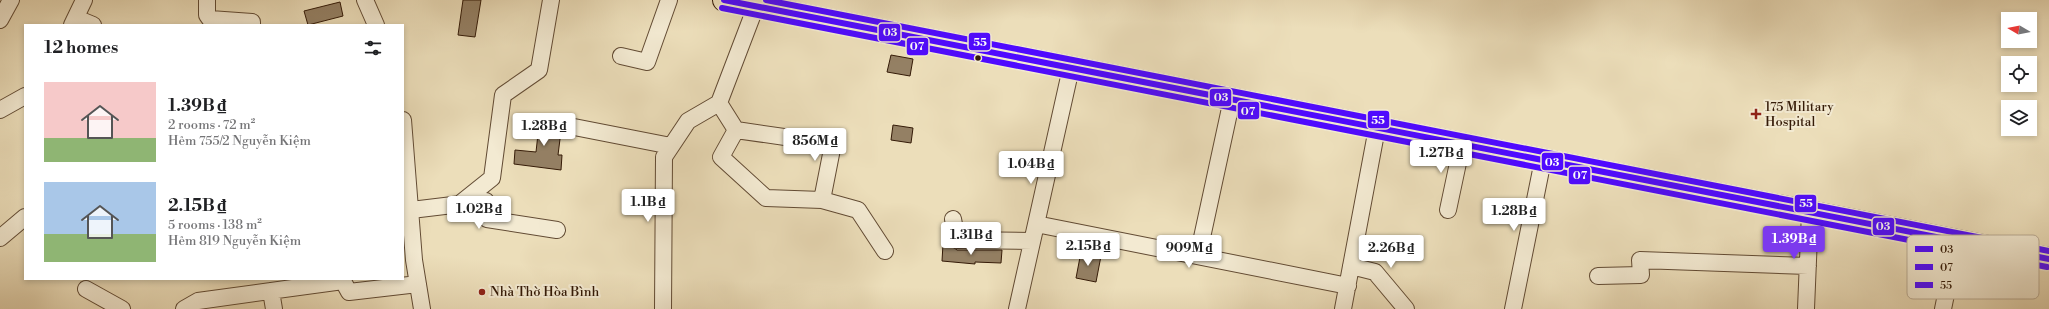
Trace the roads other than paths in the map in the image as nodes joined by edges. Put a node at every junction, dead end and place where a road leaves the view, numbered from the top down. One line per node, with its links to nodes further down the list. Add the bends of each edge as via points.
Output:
1 (11, 0): 9 (street)
2 (84, 0): 10 (street)
3 (207, 0): 11 (street, via 207,15)
4 (365, 0): 14 (street)
5 (551, 0): 29 (street, via 539,70 503,95 492,178)
6 (669, 0): 15 (street, via 647,62)
7 (724, 0): 8 (main road)
8 (756, 6): 16 (main road); 19 (street)
9 (0, 20)
10 (74, 21): 12 (street)
11 (212, 22): 13 (street)
12 (88, 24)
13 (252, 24)
14 (376, 24)
15 (620, 56)
16 (1071, 68): 18 (main road); 35 (street)
17 (24, 97): 20 (street)
18 (1232, 99): 22 (main road); 41 (street)
19 (719, 103): 23 (street); 25 (street, via 688,121)
20 (0, 110)
21 (569, 126): 25 (street)
22 (1377, 128): 24 (main road); 44 (street)
23 (736, 130): 28 (street, via 721,157 766,198); 28 (street, via 833,144)
24 (1462, 144): 27 (main road); 31 (street)
25 (671, 146): 58 (street, via 664,157)
26 (404, 147): 30 (street)
27 (1543, 160): 32 (main road); 62 (street)
28 (822, 200): 40 (street, via 858,210)
29 (462, 202): 30 (street); 36 (street, via 486,201 487,219)
30 (407, 210): 48 (street)
31 (1448, 210)
32 (1810, 212): 37 (main road); 45 (street)
33 (24, 218): 38 (street)
34 (953, 218): 39 (street, via 957,240)
35 (1036, 224): 39 (street); 41 (street)
36 (557, 230)
37 (1927, 235)
38 (0, 238)
39 (1032, 241): 59 (street)
40 (885, 251)
41 (1198, 256): 49 (street)
42 (2039, 257): 43 (main road)
43 (2049, 259)
44 (1351, 266): 49 (street); 61 (street, via 1375,272)
45 (1808, 266): 46 (street, via 1640,260 1641,275); 63 (street)
46 (1598, 276)
47 (343, 280): 48 (street, via 349,292); 51 (street)
48 (418, 284): 57 (street)
49 (1348, 286): 60 (street)
50 (86, 288): 54 (street)
51 (271, 291): 53 (street); 56 (street)
52 (1945, 299): 64 (street)
53 (229, 303): 55 (street, via 198,301)
54 (122, 309)
55 (184, 309)
56 (274, 309)
57 (422, 309)
58 (664, 309)
59 (1017, 309)
60 (1343, 309)
61 (1406, 309)
62 (1513, 309)
63 (1806, 309)
64 (1943, 309)

